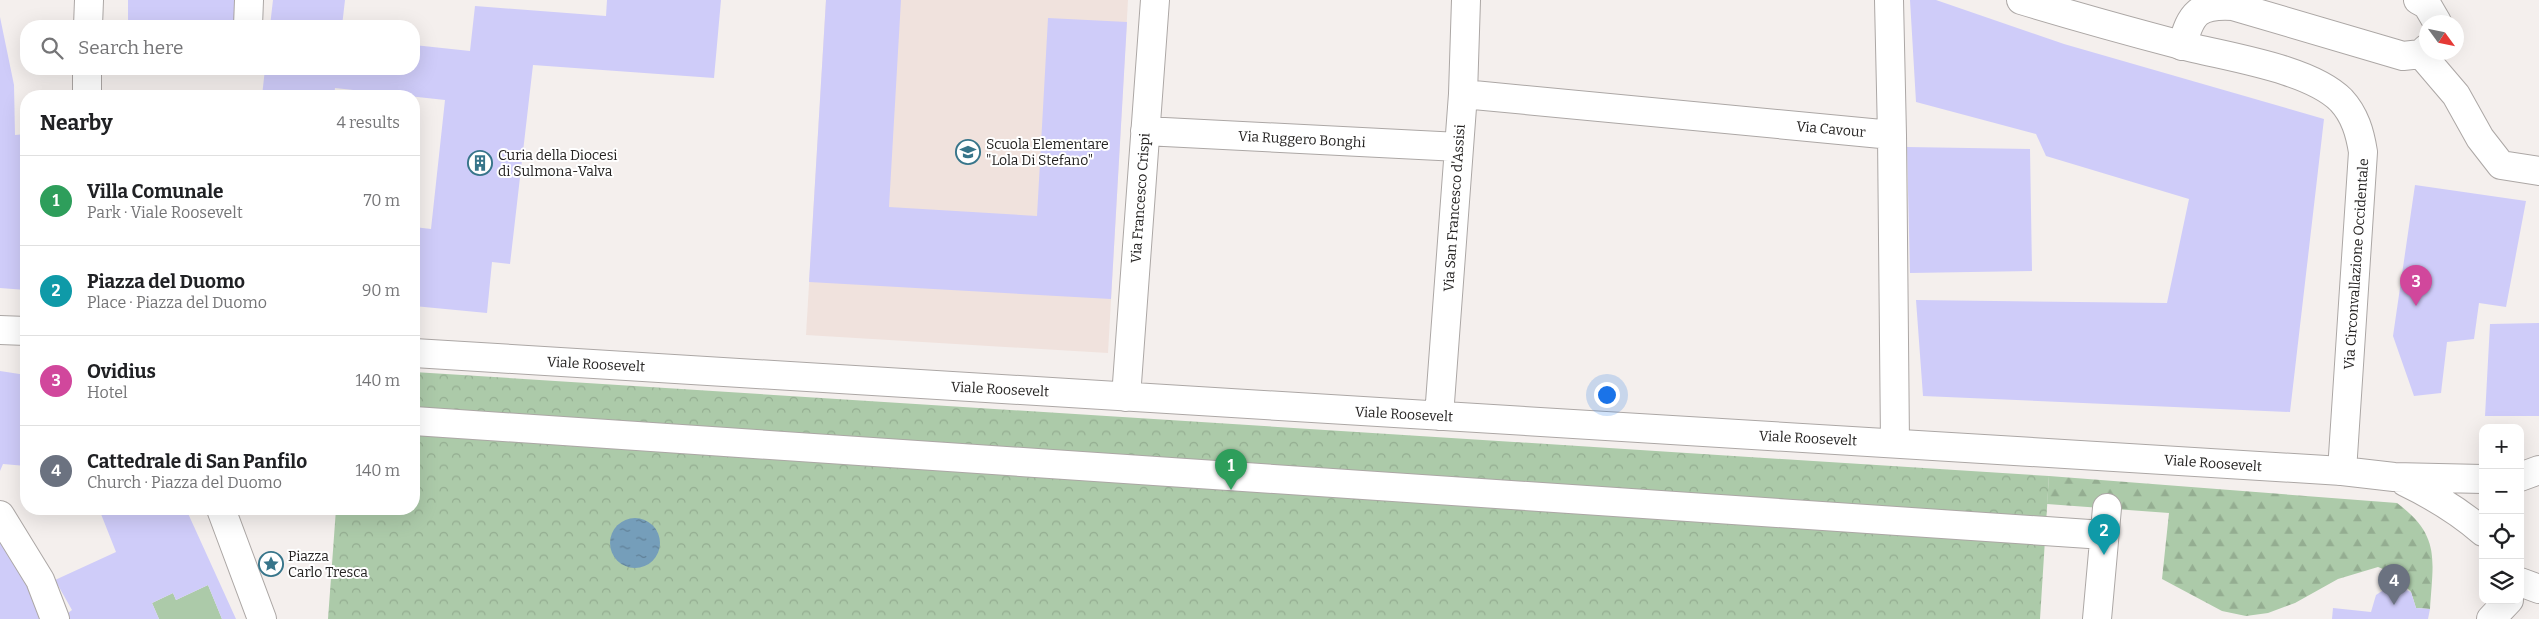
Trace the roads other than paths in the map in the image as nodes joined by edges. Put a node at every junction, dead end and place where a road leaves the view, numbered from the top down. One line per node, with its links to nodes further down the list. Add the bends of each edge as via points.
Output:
1 (89, 0): 9 (street)
2 (249, 0): 10 (street)
3 (1154, 0): 17 (street, Via Francesco Crispi)
4 (1466, 0): 16 (street, Via San Francesco d'Assisi)
5 (1889, 0): 18 (street)
6 (2021, 0): 11 (street, Via Circonvallazione Occidentale)
7 (2418, 0): 8 (street, via 2427,5)
8 (2433, 15)
9 (88, 20)
10 (248, 20)
11 (2182, 46): 12 (street, via 2189,22 2199,10 2215,5 2234,6 2403,56); 29 (street, Via Circonvallazione Occidentale, via 2307,79 2341,100 2360,131 2363,170)
12 (2419, 52)
13 (2431, 60): 20 (street, via 2501,165)
14 (87, 75): 15 (street)
15 (87, 90)
16 (1463, 94): 18 (street, Via Cavour); 19 (street, Via San Francesco d'Assisi)
17 (1145, 132): 19 (street, Via Ruggero Bonghi); 24 (street, Via Francesco Crispi)
18 (1892, 135): 27 (street)
19 (1459, 147): 25 (street, Via San Francesco d'Assisi)
20 (2539, 171)
21 (0, 330): 22 (street)
22 (20, 331)
23 (420, 353): 24 (street, Viale Roosevelt)
24 (1126, 397): 25 (street, Viale Roosevelt)
25 (1439, 416): 27 (street, Viale Roosevelt)
26 (420, 421): 37 (street)
27 (1894, 443): 29 (street, Viale Roosevelt)
28 (2539, 470): 30 (street)
29 (2342, 471): 31 (street, Viale Roosevelt)
30 (2524, 476)
31 (2394, 477): 32 (street, Viale Roosevelt); 36 (street, Viale Roosevelt, via 2438,498)
32 (2479, 479)
33 (2106, 508): 37 (street)
34 (223, 515): 40 (street)
35 (1, 516): 39 (street, via 40,580)
36 (2479, 529)
37 (2104, 535): 41 (street)
38 (2505, 604): 42 (street)
39 (55, 619)
40 (262, 619)
41 (2097, 619)
42 (2491, 619)

